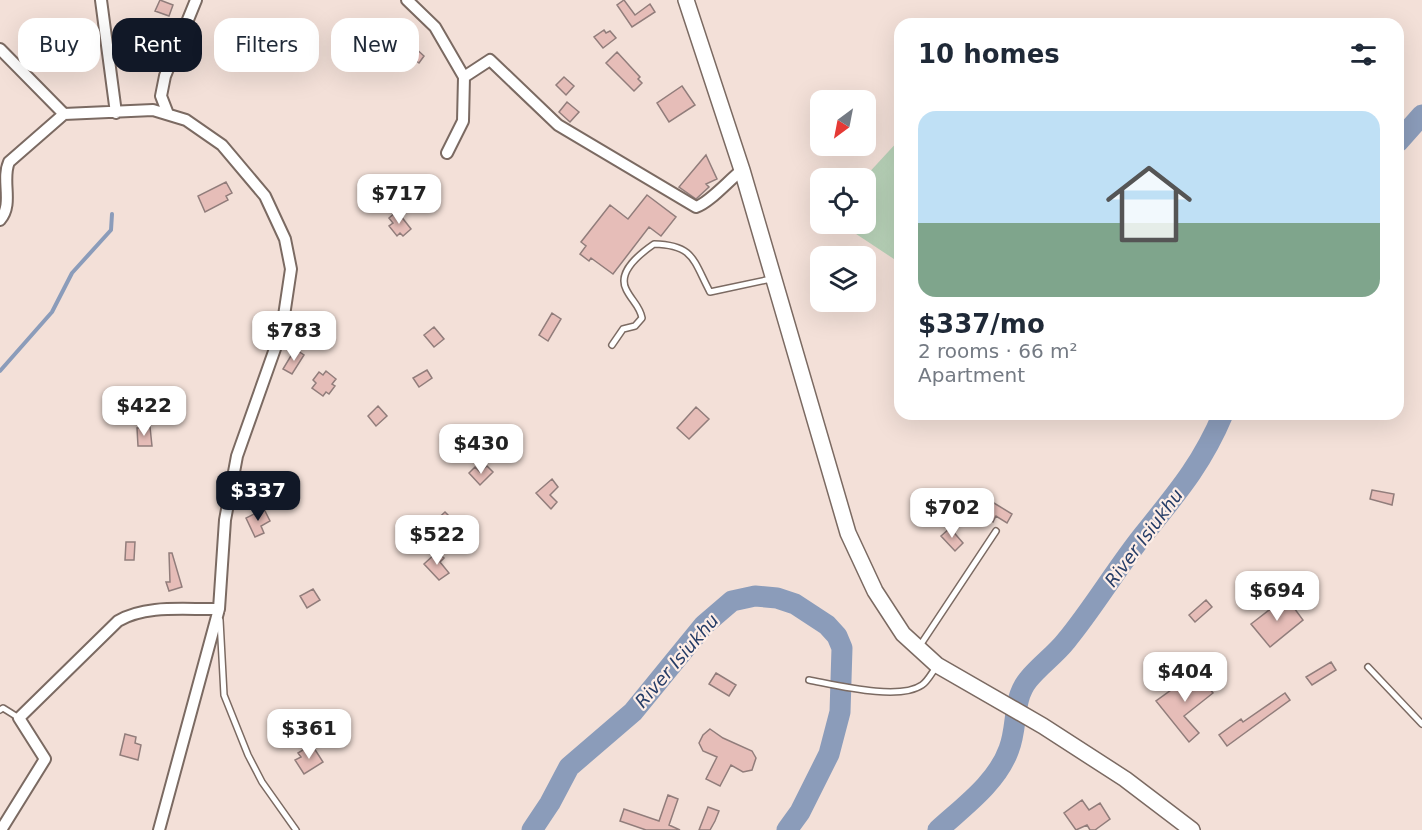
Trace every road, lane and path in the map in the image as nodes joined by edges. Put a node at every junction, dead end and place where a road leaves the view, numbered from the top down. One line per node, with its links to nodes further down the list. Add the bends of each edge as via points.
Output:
1 (101, 0): 7 (street)
2 (196, 0): 9 (street, via 165,76 161,96)
3 (407, 0): 6 (street, via 435,27)
4 (686, 0): 11 (main road)
5 (0, 50): 8 (street)
6 (464, 76): 10 (street, via 463,121); 11 (street, via 490,60 558,125 696,207 705,204)
7 (116, 113): 8 (street); 9 (street, via 153,110)
8 (64, 114): 12 (street, via 9,162 4,172 5,214)
9 (168, 114): 16 (street, via 186,120 222,145 265,196 285,239 291,268 282,329 237,456 225,520)
10 (447, 153)
11 (742, 170): 13 (main road)
12 (0, 220)
13 (773, 279): 14 (lane, via 710,292 690,253 654,244 637,257 625,275 625,288 642,318 635,326 623,329); 17 (main road, via 848,533 875,591 903,634)
14 (612, 345)
15 (996, 531): 17 (lane)
16 (219, 609): 22 (street, via 130,614 118,621); 25 (street); 26 (lane, via 224,695 262,782)
17 (919, 649): 18 (main road)
18 (938, 665): 20 (lane, via 922,685 903,692); 27 (main road, via 1125,779)
19 (1368, 667): 23 (lane)
20 (809, 680)
21 (0, 710): 22 (lane, via 3,708)
22 (19, 718): 24 (street, via 45,759)
23 (1422, 724)
24 (1, 830)
25 (159, 830)
26 (296, 830)
27 (1192, 830)

